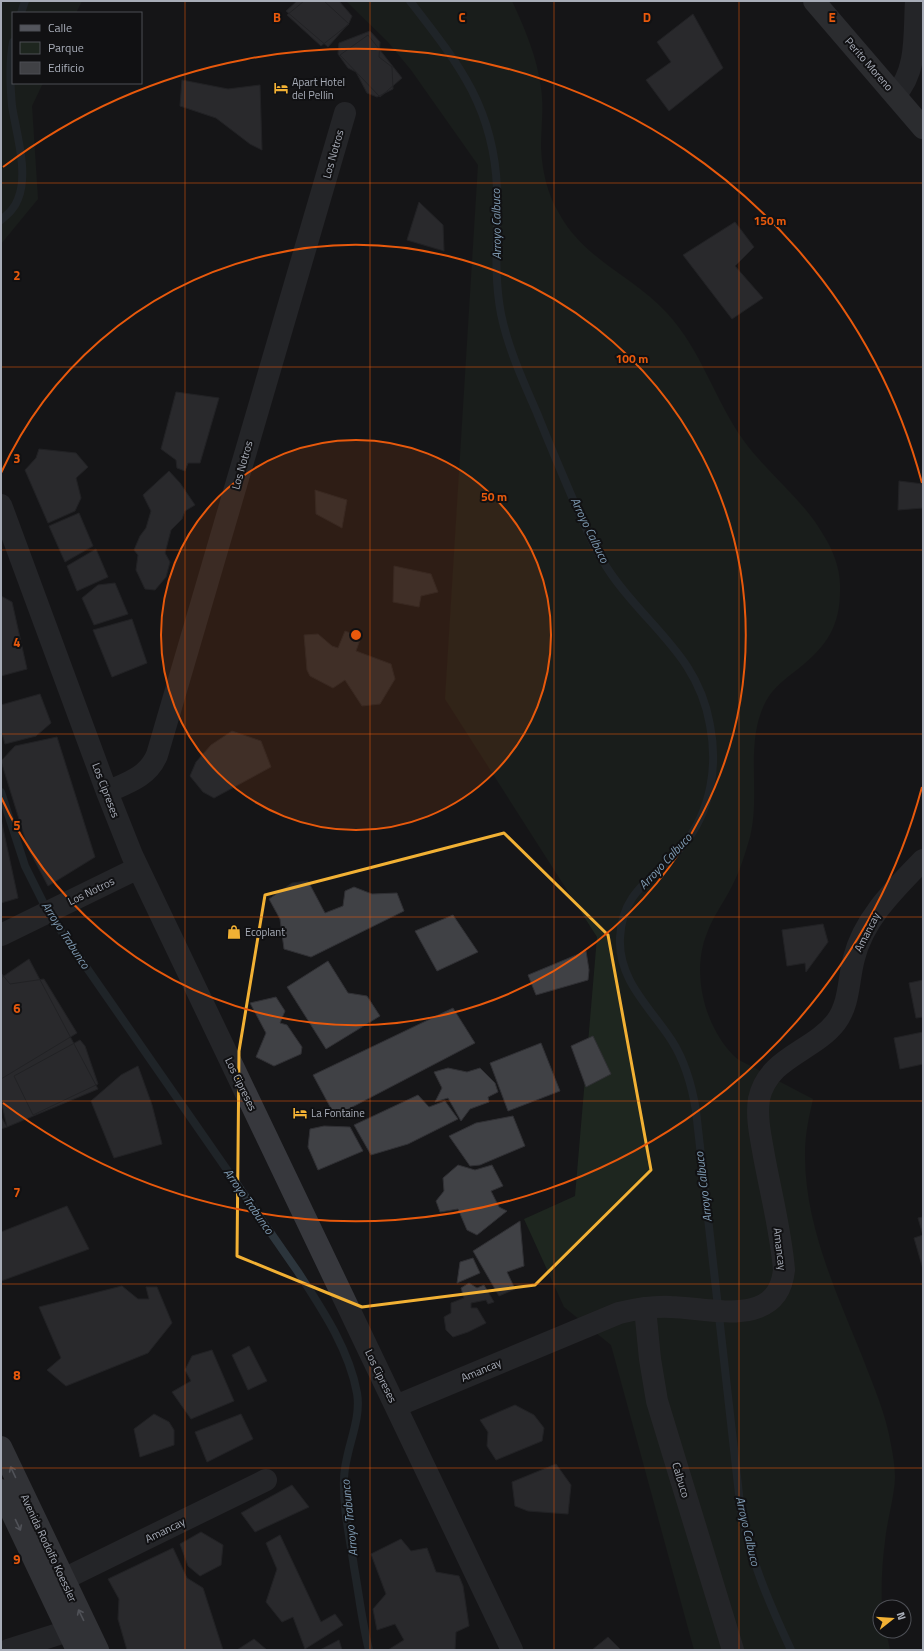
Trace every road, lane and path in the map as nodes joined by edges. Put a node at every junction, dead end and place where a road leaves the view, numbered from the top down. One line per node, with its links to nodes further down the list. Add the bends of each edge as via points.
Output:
1 (814, 1): 3 (main road, Perito Moreno)
2 (916, 1): 3 (street, via 911,69 905,83)
3 (895, 95): 5 (main road, Perito Moreno)
4 (345, 113): 7 (street, Los Notros, via 157,755 144,774)
5 (923, 128)
6 (1, 505): 7 (street, Los Cipreses)
7 (107, 792): 9 (street, Los Cipreses)
8 (923, 860): 11 (street, Amancay, via 889,895 868,924 854,958 849,993 837,1021 826,1033 779,1065 763,1086 759,1100 759,1129 783,1259 782,1282 777,1293 769,1302 758,1308 735,1312 672,1307)
9 (138, 868): 10 (street, Los Notros); 12 (street, Los Cipreses)
10 (1, 935)
11 (645, 1308): 12 (street, Amancay, via 605,1318); 21 (street, Calbuco, via 657,1401)
12 (396, 1406): 20 (street, Los Cipreses)
13 (1, 1447): 16 (main road, Avenida Rodolfo Koessler, one-way to 13)
14 (266, 1480): 16 (street, Amancay)
15 (1, 1490): 17 (main road, Avenida Rodolfo Koessler, one-way to 17)
16 (64, 1579): 19 (main road, Avenida Rodolfo Koessler, one-way to 16)
17 (73, 1640): 18 (street)
18 (8, 1650)
19 (98, 1650)
20 (512, 1650)
21 (733, 1650)

